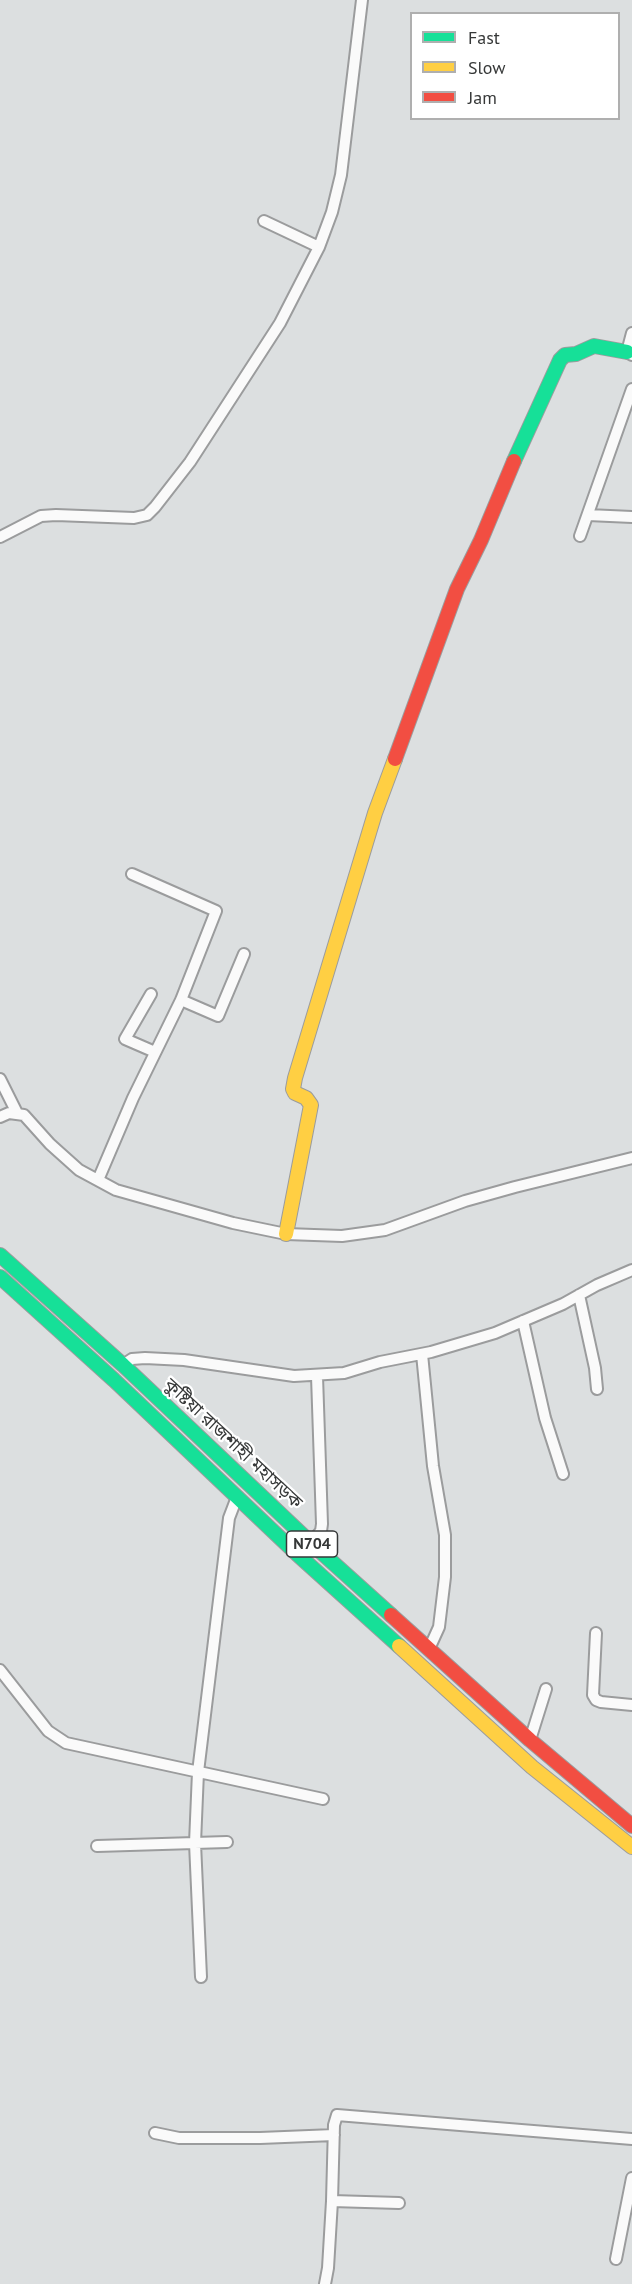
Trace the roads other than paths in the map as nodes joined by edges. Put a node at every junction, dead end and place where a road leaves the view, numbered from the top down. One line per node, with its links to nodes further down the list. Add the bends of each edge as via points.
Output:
1 (362, 0): 3 (street, via 341,175)
2 (264, 221): 3 (street)
3 (319, 247): 10 (street, via 280,323 190,462 147,515 41,516)
4 (632, 333): 5 (street)
5 (630, 354): 21 (main road, via 594,346 560,360 457,589 375,813 295,1078 295,1093 311,1105)
6 (632, 389): 7 (street)
7 (588, 515): 8 (street); 9 (street)
8 (632, 516)
9 (580, 536)
10 (0, 537)
11 (132, 874): 14 (street, via 216,911)
12 (244, 954): 14 (street, via 218,1016)
13 (151, 994): 15 (street, via 125,1037)
14 (181, 1000): 15 (street)
15 (155, 1052): 20 (street)
16 (0, 1079): 17 (street)
17 (17, 1113): 18 (street); 20 (street, via 24,1115 79,1170)
18 (0, 1117)
19 (632, 1158): 21 (street, via 495,1192 385,1230 342,1236)
20 (98, 1180): 21 (street, via 116,1190 166,1205)
21 (286, 1234)
22 (0, 1254): 28 (main road, কুষ্টিয়া রাজশাহী মহাসড়ক / N704)
23 (632, 1270): 25 (street)
24 (0, 1277): 32 (main road, কুষ্টিয়া রাজশাহী মহাসড়ক / N704)
25 (579, 1295): 26 (street); 30 (street)
26 (523, 1321): 27 (street); 31 (street, via 544,1418)
27 (422, 1354): 29 (street); 37 (street, via 433,1466 445,1535 439,1627)
28 (123, 1365): 29 (street, via 132,1359 174,1359); 33 (main road, কুষ্টিয়া রাজশাহী মহাসড়ক / N704)
29 (317, 1376): 35 (street, via 322,1524 321,1532)
30 (597, 1389)
31 (563, 1474)
32 (237, 1497): 34 (main road, কুষ্টিয়া রাজশাহী মহাসড়ক / N704); 44 (street, via 229,1518)
33 (280, 1514): 34 (main road); 35 (main road, কুষ্টিয়া রাজশাহী মহাসড়ক / N704)
34 (268, 1526): 43 (main road, কুষ্টিয়া রাজশাহী মহাসড়ক / N704)
35 (311, 1543): 37 (main road, কুষ্টিয়া রাজশাহী মহাসড়ক / N704)
36 (596, 1632): 40 (street, via 593,1695 601,1702)
37 (429, 1649): 41 (main road, কুষ্টিয়া রাজশাহী মহাসড়ক / N704)
38 (0, 1671): 44 (street, via 58,1739)
39 (546, 1689): 41 (street)
40 (632, 1705)
41 (530, 1740): 42 (main road, কুষ্টিয়া রাজশাহী মহাসড়ক / N704)
42 (547, 1754): 43 (main road); 46 (main road, কুষ্টিয়া রাজশাহী মহাসড়ক / N704)
43 (532, 1767): 50 (main road, কুষ্টিয়া রাজশাহী মহাসড়ক / N704)
44 (198, 1772): 45 (street); 48 (street)
45 (323, 1799)
46 (632, 1826)
47 (227, 1842): 48 (street)
48 (195, 1843): 49 (street); 51 (street)
49 (97, 1846)
50 (632, 1847)
51 (201, 1977)
52 (154, 2133): 53 (street, via 179,2138)
53 (334, 2135): 54 (street, via 335,2118 342,2114); 56 (street)
54 (632, 2139)
55 (632, 2178): 58 (street)
56 (332, 2201): 57 (street); 59 (street)
57 (399, 2203)
58 (616, 2259)
59 (325, 2284)

